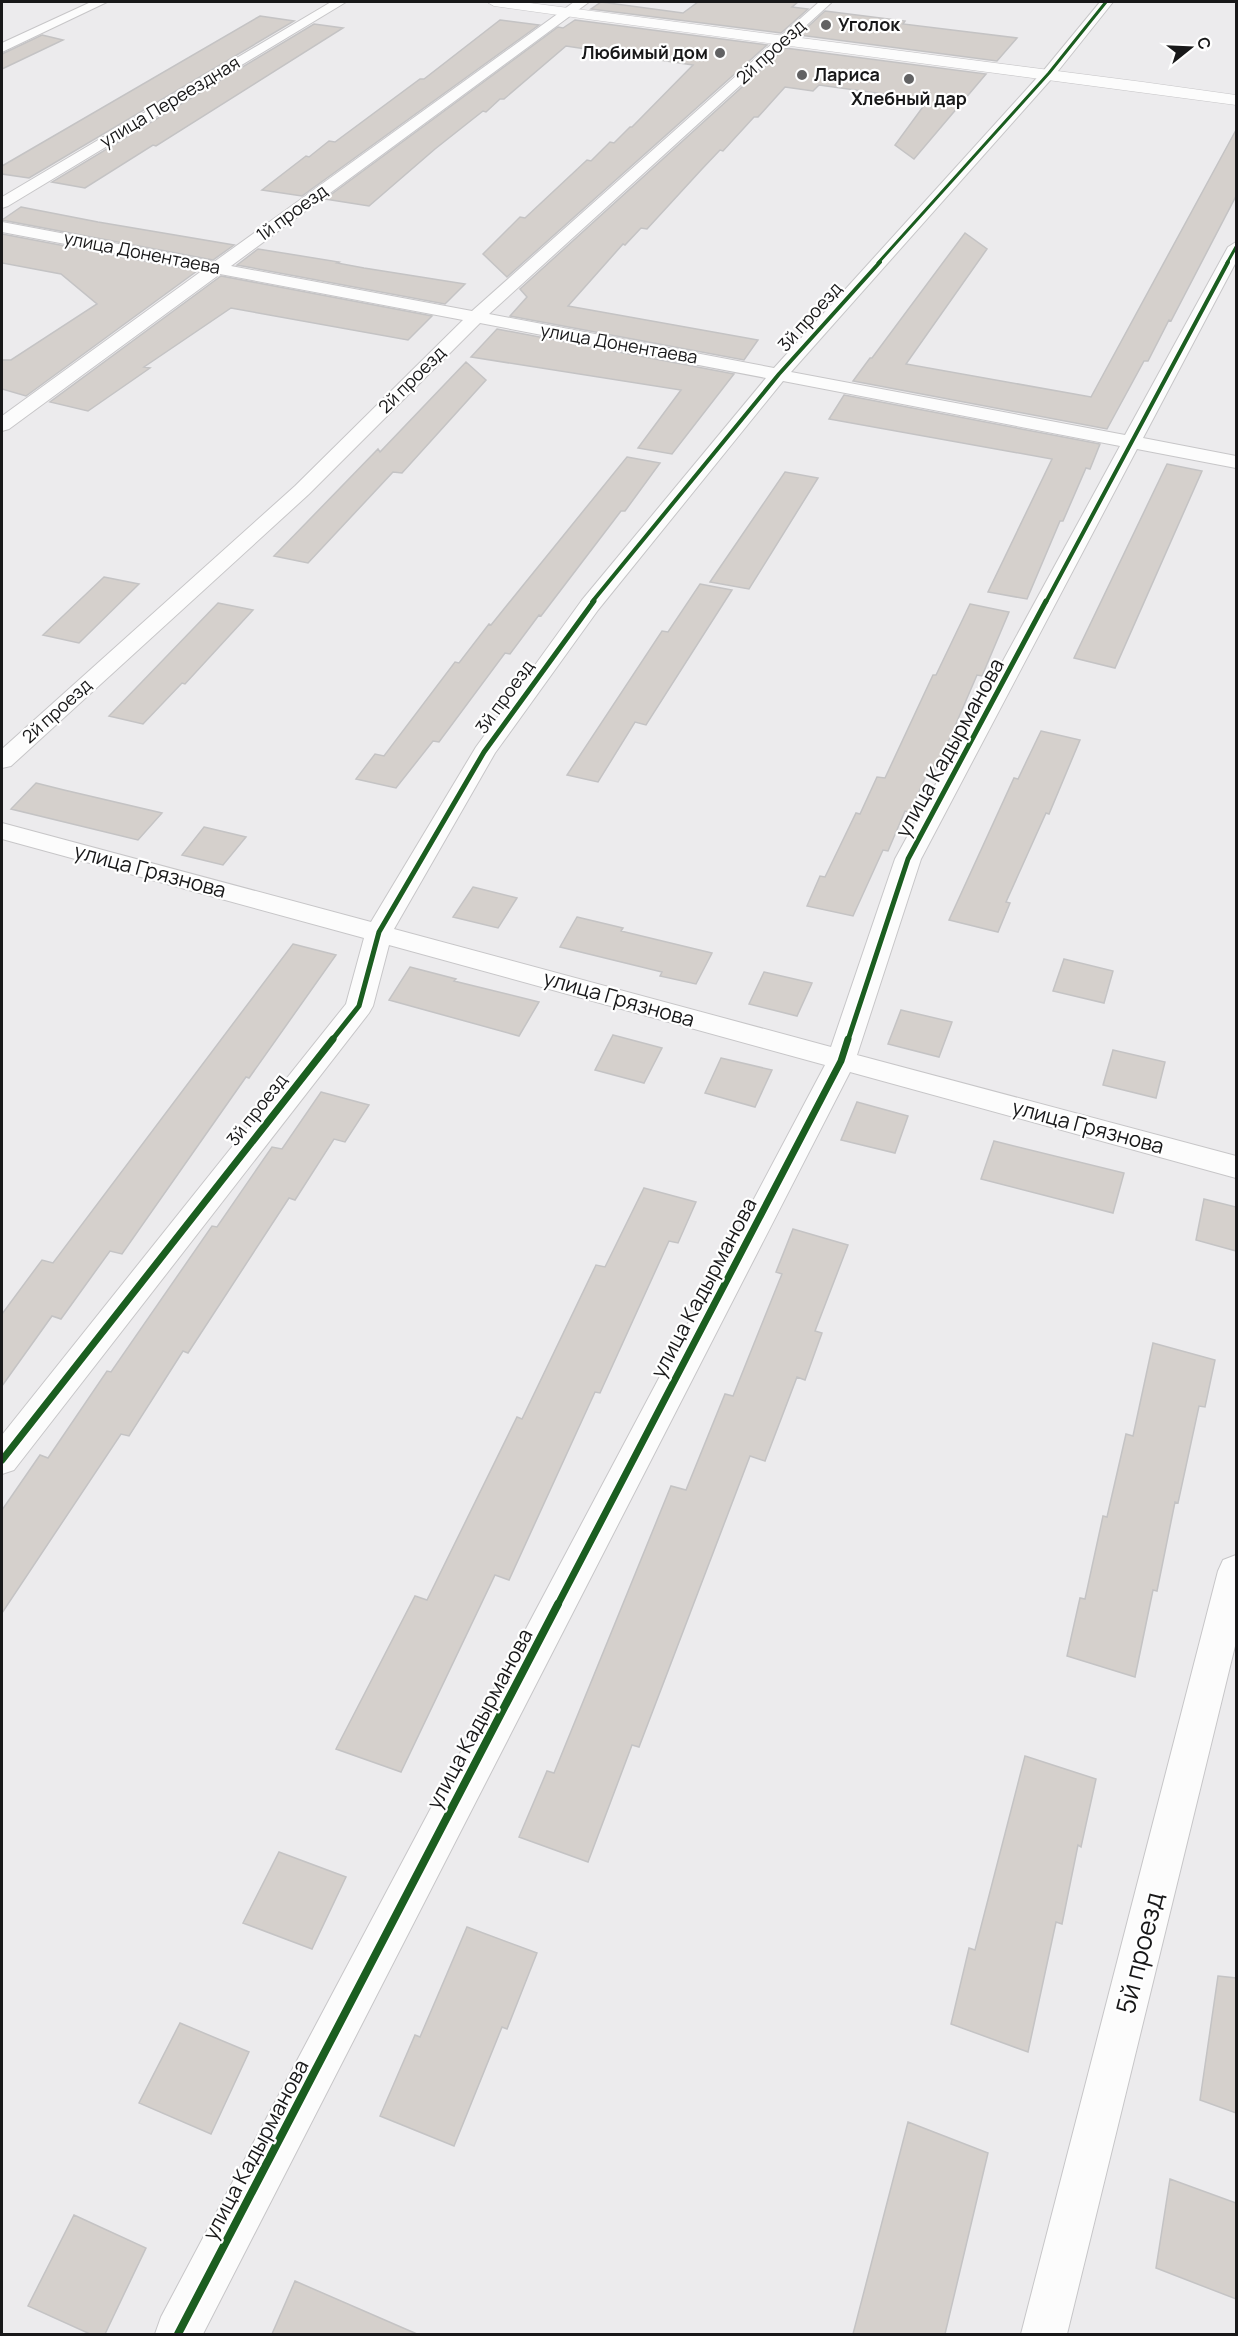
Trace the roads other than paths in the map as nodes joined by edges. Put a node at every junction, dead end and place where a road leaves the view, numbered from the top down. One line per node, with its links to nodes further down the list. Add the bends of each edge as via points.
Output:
1 (100, 2): 9 (street)
2 (339, 2): 12 (street, улица Переездная)
3 (494, 2): 7 (main road)
4 (582, 2): 7 (street, 1й проезд)
5 (826, 2): 8 (street, 2й проезд)
6 (1106, 2): 10 (street, 3й проезд)
7 (568, 12): 8 (main road); 15 (street, 1й проезд)
8 (784, 41): 10 (main road); 16 (street, 2й проезд)
9 (2, 48)
10 (1049, 73): 11 (main road); 17 (street, 3й проезд)
11 (1236, 100)
12 (2, 203)
13 (2, 226): 15 (street, улица Донентаева)
14 (1236, 247): 19 (street, улица Кадырманова)
15 (219, 267): 16 (street, улица Донентаева); 18 (street, 1й проезд)
16 (475, 318): 17 (street, улица Донентаева); 21 (street, 2й проезд, via 302,490)
17 (779, 374): 19 (street, улица Донентаева); 23 (street, 3й проезд, via 590,605 484,752)
18 (2, 425)
19 (1131, 443): 20 (street, улица Донентаева); 24 (street, улица Кадырманова, via 908,859)
20 (1236, 462)
21 (2, 761)
22 (2, 831): 23 (street, улица Грязнова)
23 (380, 932): 24 (street, улица Грязнова); 26 (street, 3й проезд, via 359,1005)
24 (841, 1061): 25 (street, улица Грязнова); 28 (street, улица Кадырманова)
25 (1236, 1167)
26 (2, 1460)
27 (1236, 1571): 29 (street, 5й проезд)
28 (178, 2334)
29 (1044, 2334)

